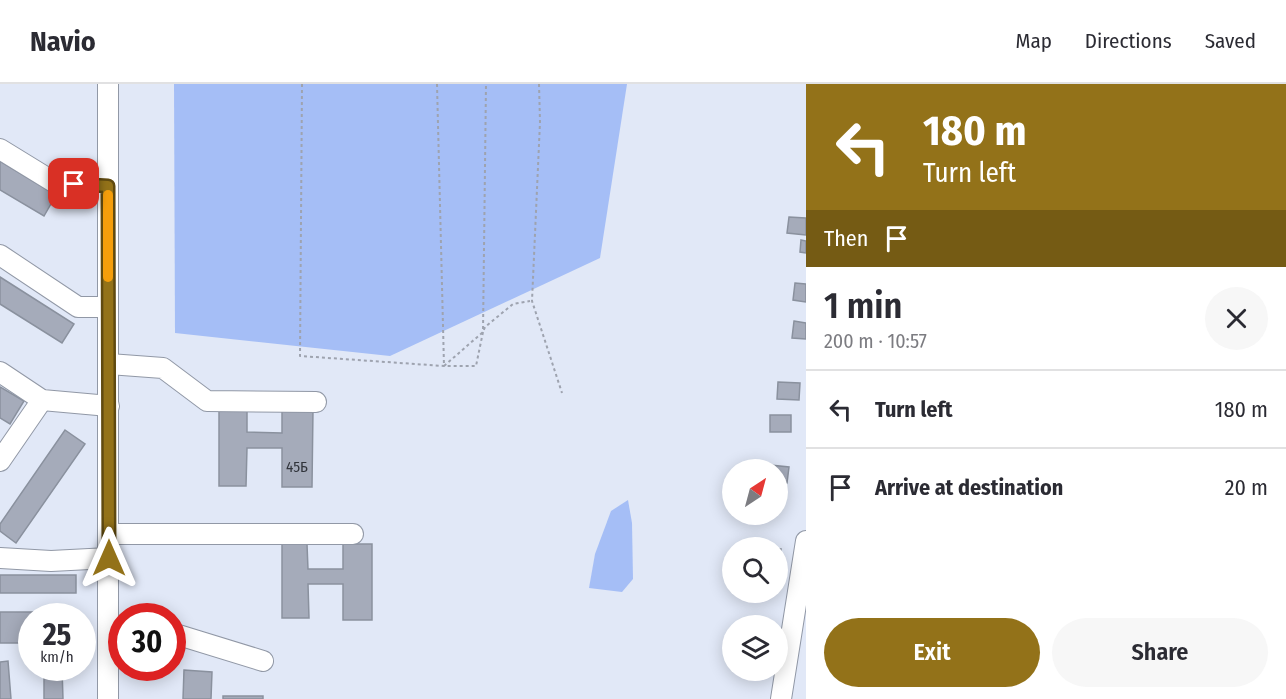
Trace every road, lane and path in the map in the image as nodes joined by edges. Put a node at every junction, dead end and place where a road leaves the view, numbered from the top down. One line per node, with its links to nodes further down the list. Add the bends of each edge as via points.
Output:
1 (108, 84): 7 (street)
2 (302, 84): 13 (path, via 300,356)
3 (437, 84): 13 (path)
4 (486, 84): 11 (path)
5 (539, 84): 9 (path)
6 (0, 149): 7 (street, via 57,184)
7 (108, 186): 10 (street)
8 (0, 255): 10 (street, via 78,307)
9 (532, 301): 11 (path, via 513,304); 15 (path)
10 (108, 307): 12 (street)
11 (483, 332): 13 (path); 13 (path, via 476,366)
12 (109, 364): 17 (street, via 163,368 207,401); 18 (street)
13 (444, 366)
14 (0, 372): 16 (street)
15 (562, 393)
16 (42, 400): 18 (street); 19 (street)
17 (316, 402)
18 (109, 406): 20 (street)
19 (0, 460)
20 (109, 534): 21 (street); 24 (street)
21 (353, 534)
22 (806, 541): 30 (street)
23 (0, 558): 24 (street)
24 (109, 558): 25 (street)
25 (114, 603)
26 (186, 637): 27 (street)
27 (263, 661)
28 (110, 681): 29 (street)
29 (108, 699)
30 (781, 699)

